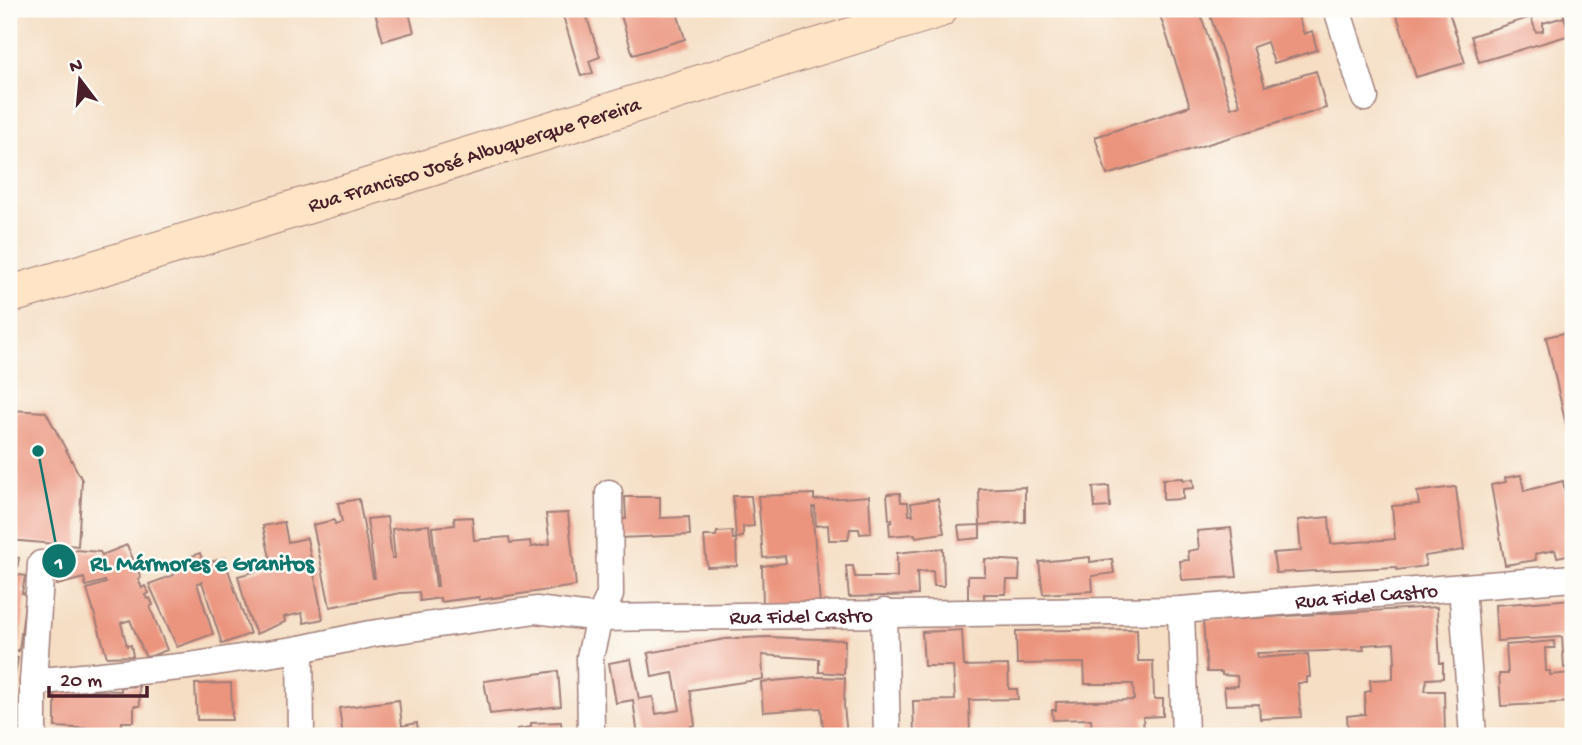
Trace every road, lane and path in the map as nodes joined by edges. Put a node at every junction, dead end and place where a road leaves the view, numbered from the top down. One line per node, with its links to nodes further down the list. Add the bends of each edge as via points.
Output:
1 (939, 9): 4 (main road, Rua Francisco José Albuquerque Pereira)
2 (1337, 9): 3 (street)
3 (1365, 98)
4 (9, 295)
5 (609, 493): 11 (street, via 610,595)
6 (41, 564): 13 (street)
7 (1573, 578): 8 (street, Rua Fidel Castro)
8 (1462, 587): 9 (street, Rua Fidel Castro); 19 (street)
9 (1181, 610): 10 (street, Rua Fidel Castro); 18 (street)
10 (884, 612): 11 (street, Rua Fidel Castro); 17 (street)
11 (598, 618): 12 (street, Rua Fidel Castro, via 536,610); 16 (street, via 590,657)
12 (300, 649): 13 (street, Rua Fidel Castro); 15 (street)
13 (33, 682): 14 (street)
14 (33, 736)
15 (301, 736)
16 (591, 736)
17 (887, 736)
18 (1185, 736)
19 (1473, 736)

